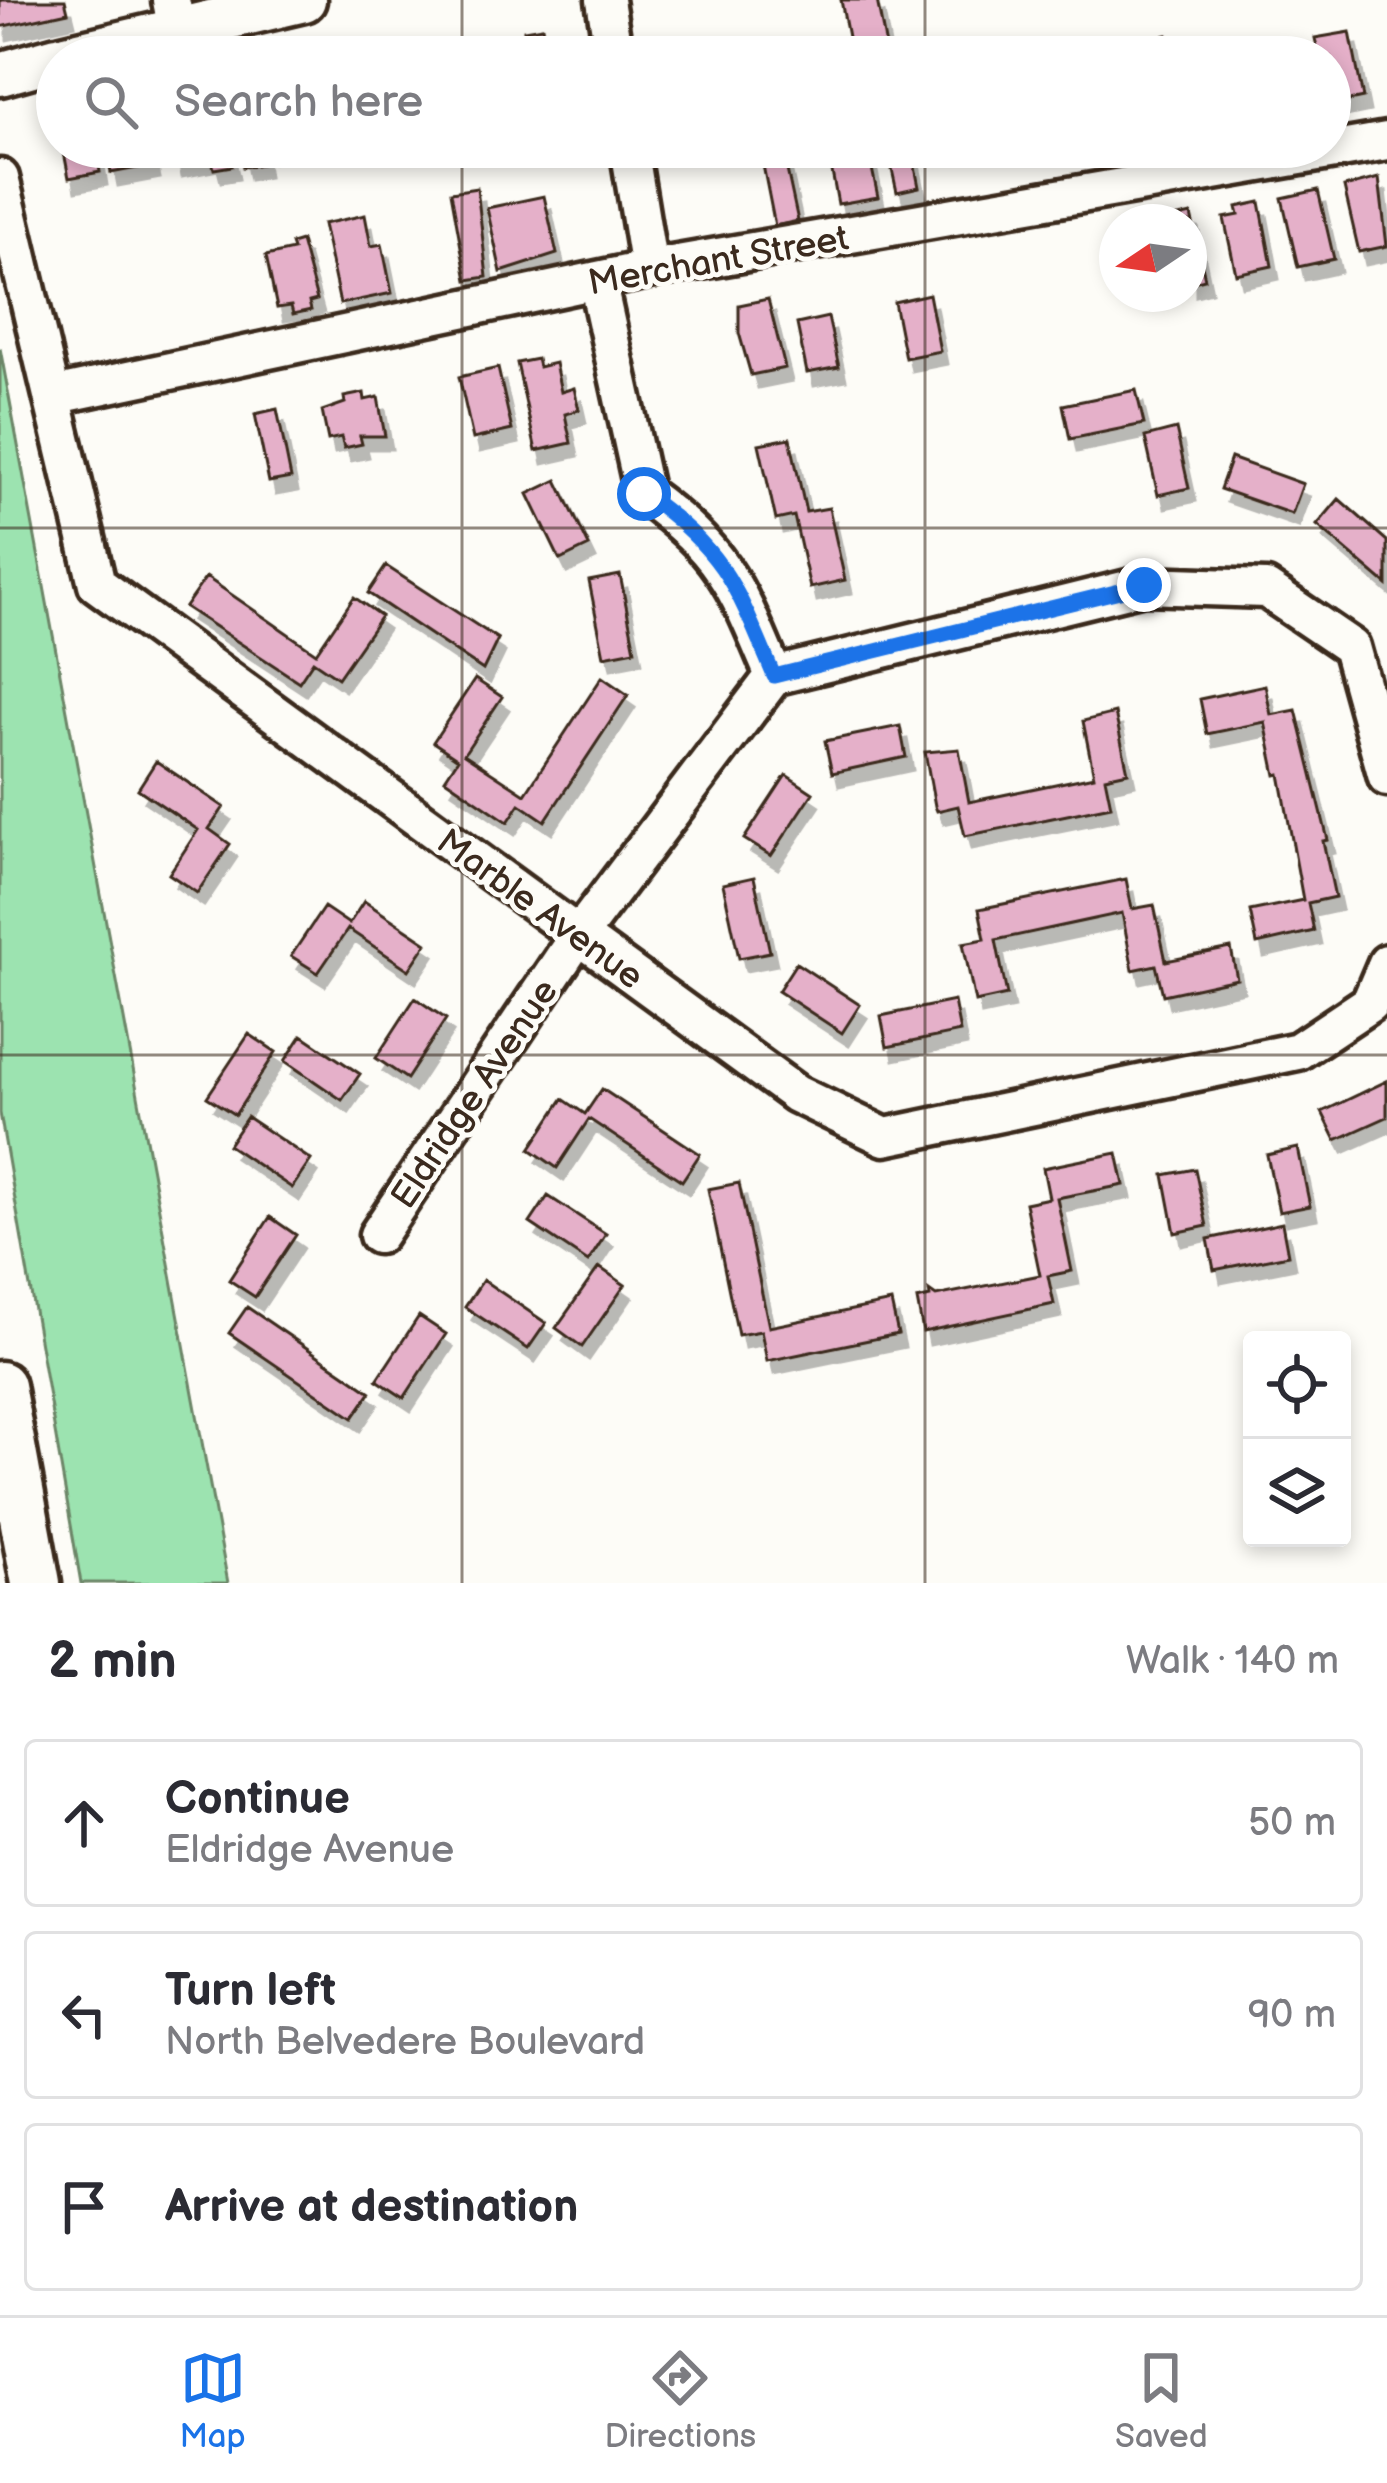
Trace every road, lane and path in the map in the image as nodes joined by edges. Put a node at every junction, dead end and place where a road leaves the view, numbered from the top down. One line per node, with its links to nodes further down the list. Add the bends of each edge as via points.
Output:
1 (304, 0): 3 (street)
2 (605, 0): 5 (street)
3 (174, 13): 4 (street)
4 (116, 36)
5 (611, 36)
6 (36, 64): 7 (street)
7 (0, 74)
8 (1387, 142): 9 (street, Merchant Street)
9 (1351, 148)
10 (632, 168): 13 (street)
11 (1236, 168): 13 (street, Merchant Street)
12 (0, 178): 15 (street, Marble Avenue)
13 (649, 269): 14 (street, Merchant Street)
14 (597, 280): 15 (street, Merchant Street); 16 (street, via 644,494 732,575)
15 (53, 396): 18 (street, Marble Avenue, via 97,584)
16 (774, 676): 17 (street, via 1144,585 1266,590 1351,647); 18 (street, Eldridge Avenue)
17 (1387, 777)
18 (578, 936): 19 (street, Marble Avenue, via 796,1094 884,1137 1298,1051 1370,1003); 20 (street, Eldridge Avenue)
19 (1387, 963)
20 (378, 1235)
21 (0, 1386): 22 (main road)
22 (36, 1583)

